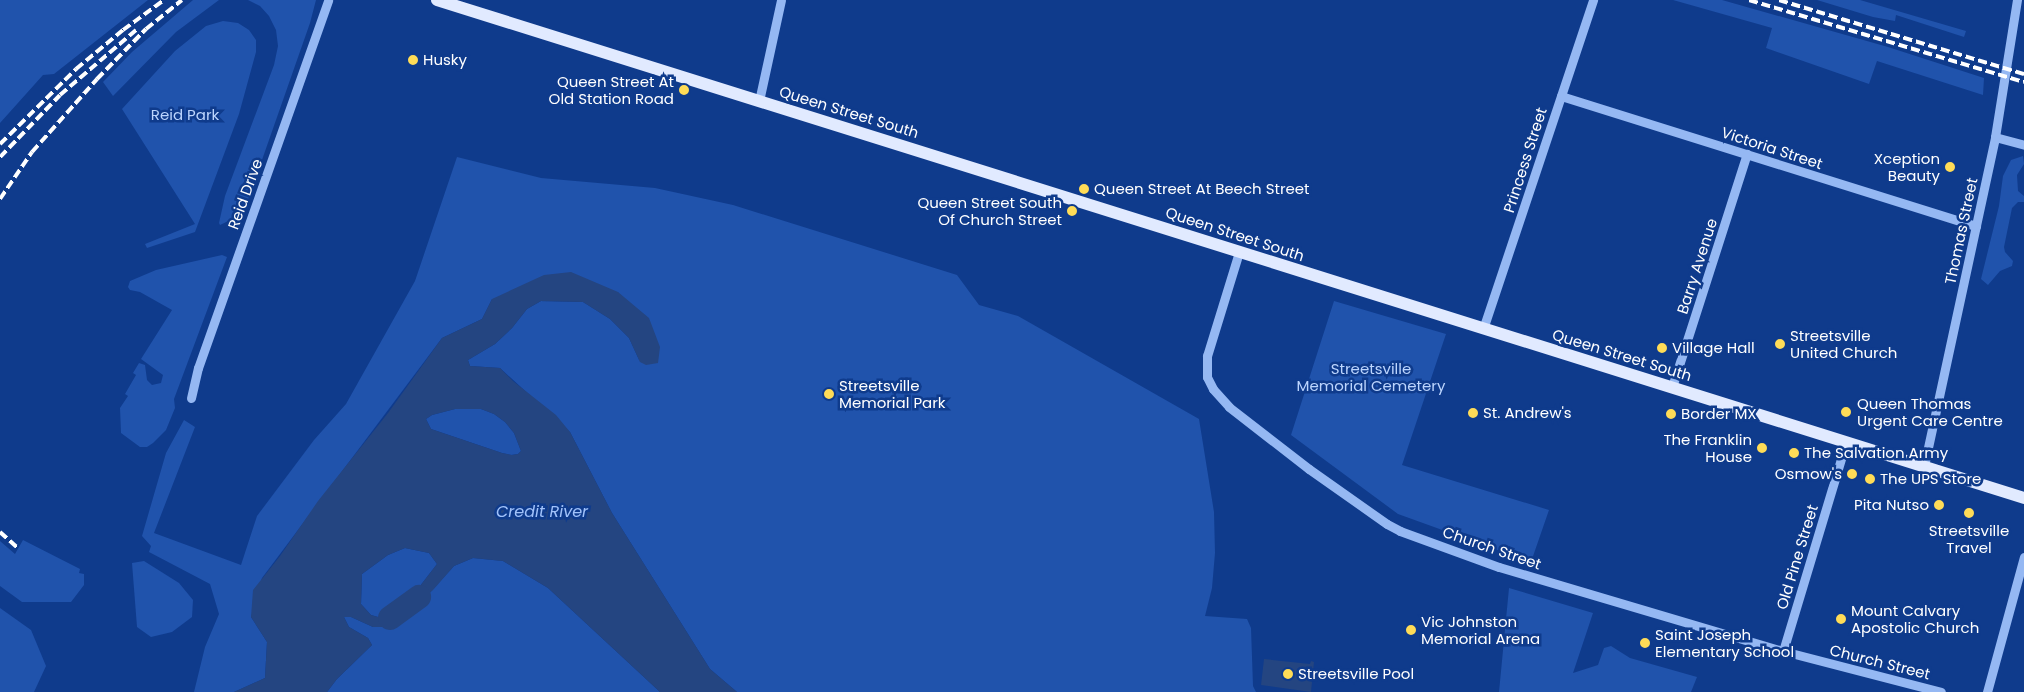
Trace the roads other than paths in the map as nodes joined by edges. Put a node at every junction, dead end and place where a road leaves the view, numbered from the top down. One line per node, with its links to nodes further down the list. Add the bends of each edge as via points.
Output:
1 (328, 0): 15 (street, Reid Drive, via 198,368)
2 (437, 0): 7 (main road, Queen Street South)
3 (781, 0): 7 (street)
4 (1593, 0): 6 (street, Princess Street)
5 (2017, 0): 8 (street, Thomas Street)
6 (1561, 96): 10 (street, Victoria Street); 13 (street, Princess Street)
7 (759, 101): 12 (main road, Queen Street South)
8 (1995, 137): 9 (street); 11 (street, Thomas Street)
9 (2024, 145)
10 (1747, 154): 11 (street, Victoria Street); 14 (street, Barry Avenue)
11 (1976, 226): 17 (street, Thomas Street)
12 (1239, 252): 13 (main road, Queen Street South); 20 (street, Church Street, via 1207,356 1207,377 1220,400 1309,469 1400,531 1499,567)
13 (1484, 329): 14 (main road, Queen Street South)
14 (1672, 387): 16 (main road, Queen Street South)
15 (191, 398)
16 (1846, 442): 17 (main road, Queen Street South); 20 (street, Old Pine Street)
17 (1924, 466): 18 (main road, Queen Street South)
18 (2024, 498)
19 (2024, 557): 22 (street)
20 (1783, 651): 21 (street, Church Street)
21 (1941, 692)
22 (1987, 692)

